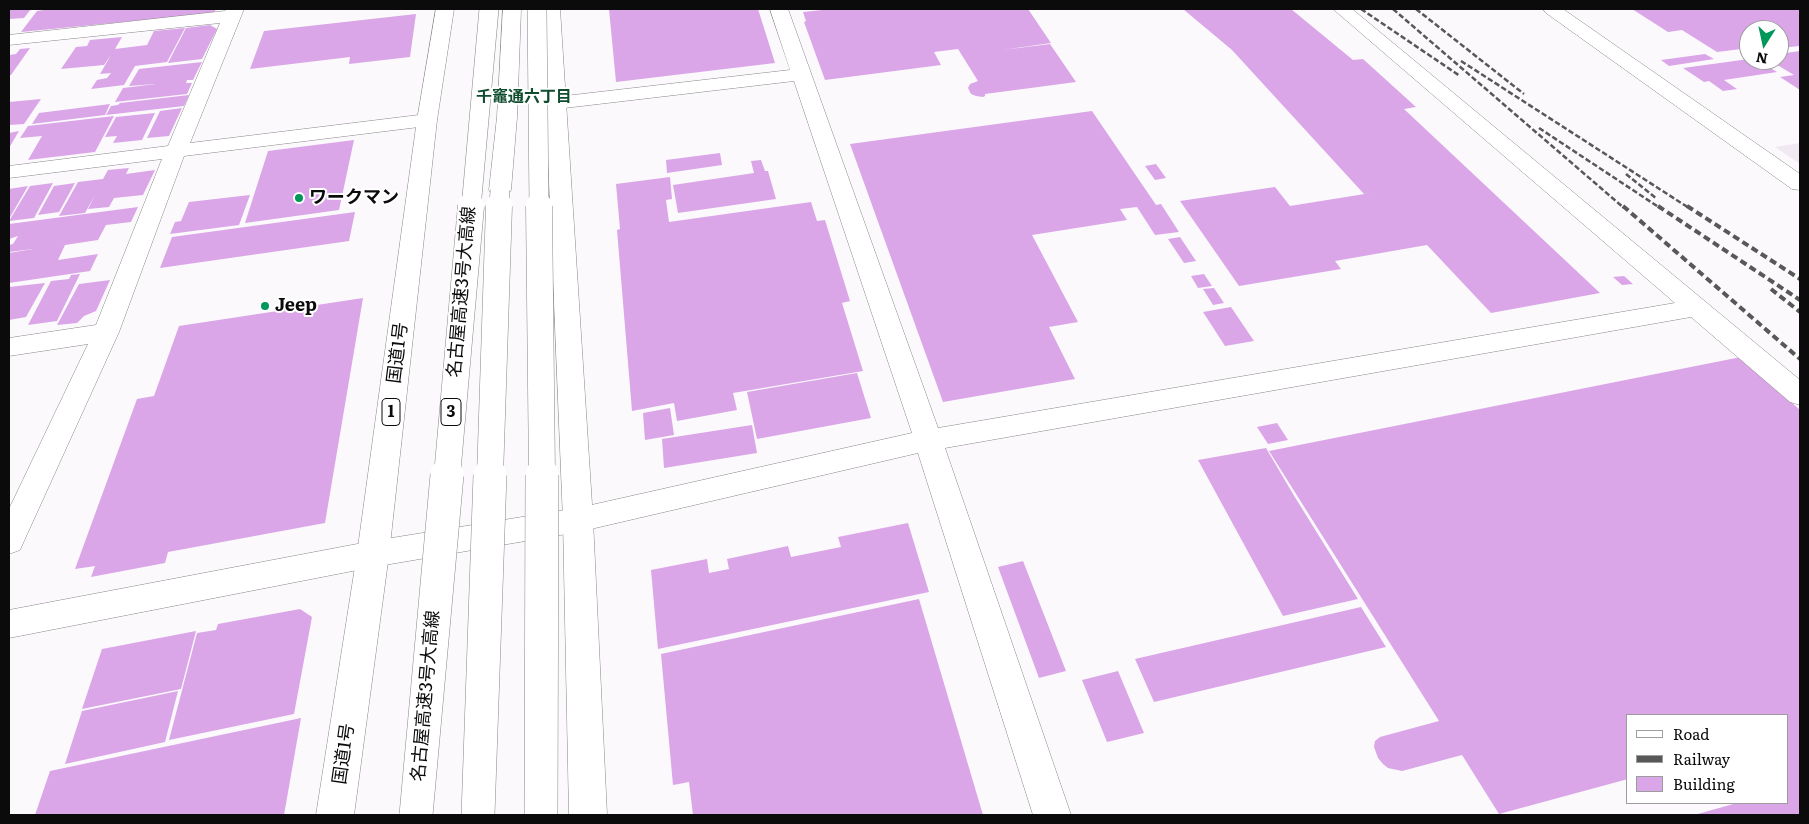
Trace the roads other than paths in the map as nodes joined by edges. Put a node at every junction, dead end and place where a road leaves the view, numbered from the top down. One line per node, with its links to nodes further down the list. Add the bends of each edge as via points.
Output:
1 (445, 9): 13 (main road, 国道1号 / 1)
2 (489, 9): 27 (main road, 名古屋高速3号大高線 / 3, bridge)
3 (512, 9): 28 (main road, bridge, via 500,190)
4 (536, 9): 29 (main road, bridge, via 542,419)
5 (551, 9): 12 (main road)
6 (779, 9): 11 (main road)
7 (1342, 9): 17 (main road)
8 (1552, 9): 16 (main road)
9 (234, 12): 10 (main road); 14 (main road)
10 (9, 40)
11 (801, 74): 12 (main road); 21 (main road)
12 (556, 103): 22 (main road)
13 (427, 120): 14 (main road); 24 (main road, 国道1号 / 1)
14 (176, 151): 15 (main road); 18 (main road)
15 (9, 172)
16 (1800, 184)
17 (1696, 308): 20 (main road); 21 (main road)
18 (106, 332): 19 (main road); 23 (main road)
19 (9, 347)
20 (1800, 395)
21 (928, 440): 22 (main road); 31 (main road)
22 (578, 520): 24 (main road); 30 (main road)
23 (9, 541)
24 (373, 554): 25 (main road); 26 (main road, 国道1号 / 1)
25 (9, 624)
26 (335, 815)
27 (416, 815)
28 (478, 815)
29 (541, 815)
30 (588, 815)
31 (1052, 815)

